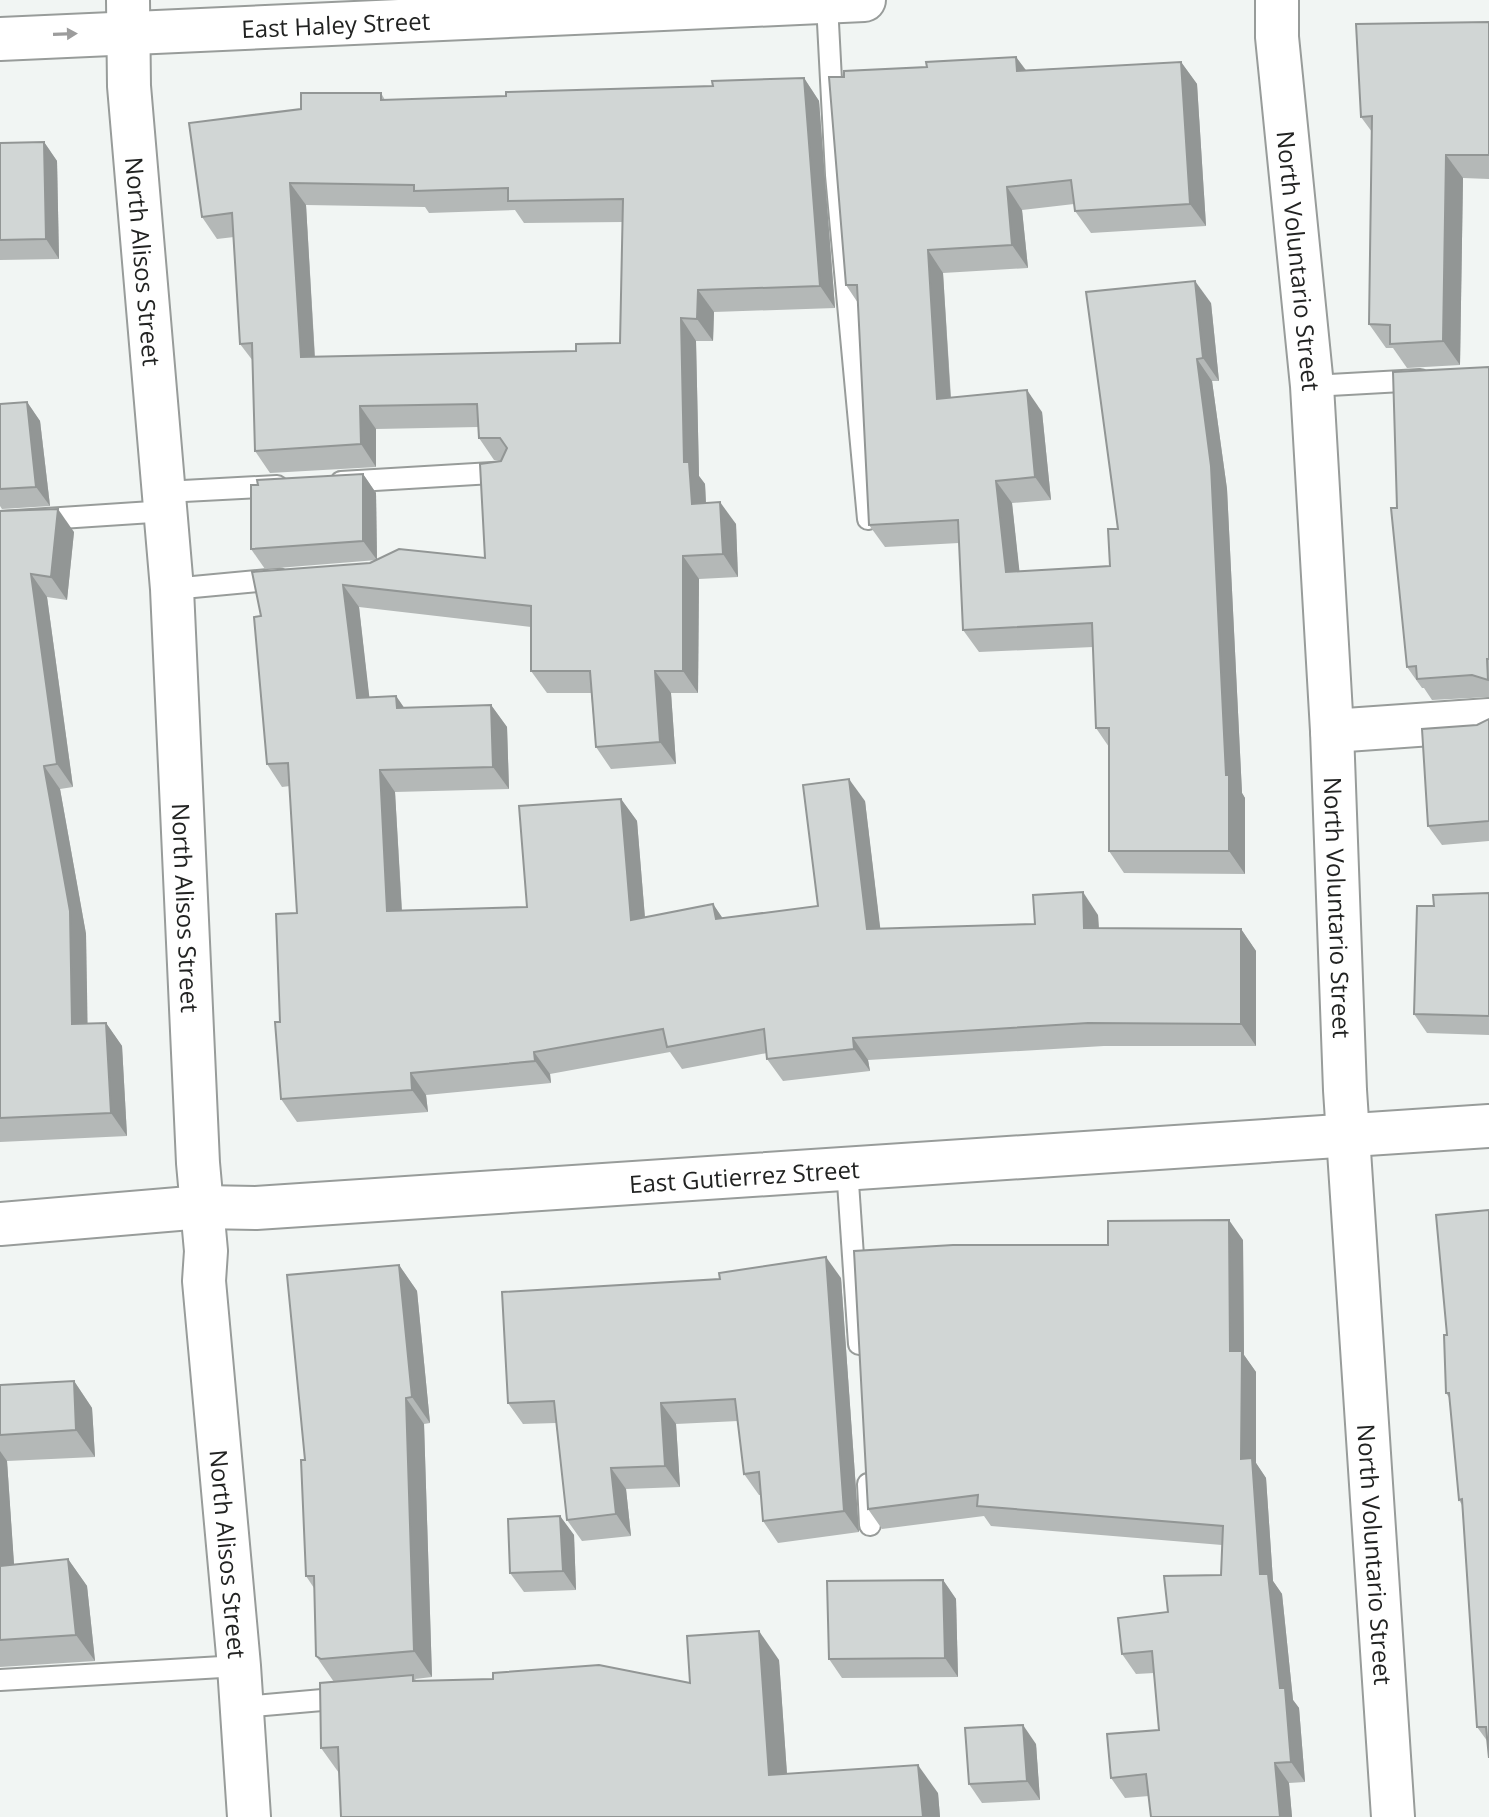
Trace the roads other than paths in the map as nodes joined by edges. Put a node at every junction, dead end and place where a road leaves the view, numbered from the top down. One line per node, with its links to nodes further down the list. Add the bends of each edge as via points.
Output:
1 (1277, 0): 6 (street, North Voluntario Street)
2 (826, 2): 3 (street, East Haley Street); 11 (lane, via 836,175)
3 (129, 17): 4 (street, East Haley Street, one-way to 3); 10 (street, North Alisos Street, via 129,86)
4 (0, 39)
5 (1445, 378): 6 (lane)
6 (1312, 386): 16 (street, North Voluntario Street)
7 (510, 472): 8 (lane)
8 (322, 483)
9 (291, 485): 10 (lane)
10 (166, 501): 12 (lane); 14 (street, North Alisos Street)
11 (868, 519)
12 (0, 522)
13 (298, 577): 14 (lane)
14 (172, 589): 20 (street, North Alisos Street)
15 (1489, 720): 16 (street)
16 (1332, 731): 18 (street, North Voluntario Street)
17 (1489, 1126): 18 (street, East Gutierrez Street)
18 (1351, 1137): 19 (street, East Gutierrez Street); 30 (street, North Voluntario Street)
19 (847, 1168): 20 (street, East Gutierrez Street, via 256,1208); 22 (lane)
20 (202, 1207): 21 (street, East Gutierrez Street); 25 (street, North Alisos Street)
21 (0, 1224)
22 (861, 1372)
23 (866, 1459): 24 (lane)
24 (870, 1525)
25 (239, 1666): 26 (lane); 28 (street, North Alisos Street)
26 (0, 1680)
27 (366, 1696): 28 (lane)
28 (242, 1707): 29 (street, North Alisos Street)
29 (249, 1817)
30 (1393, 1817)

